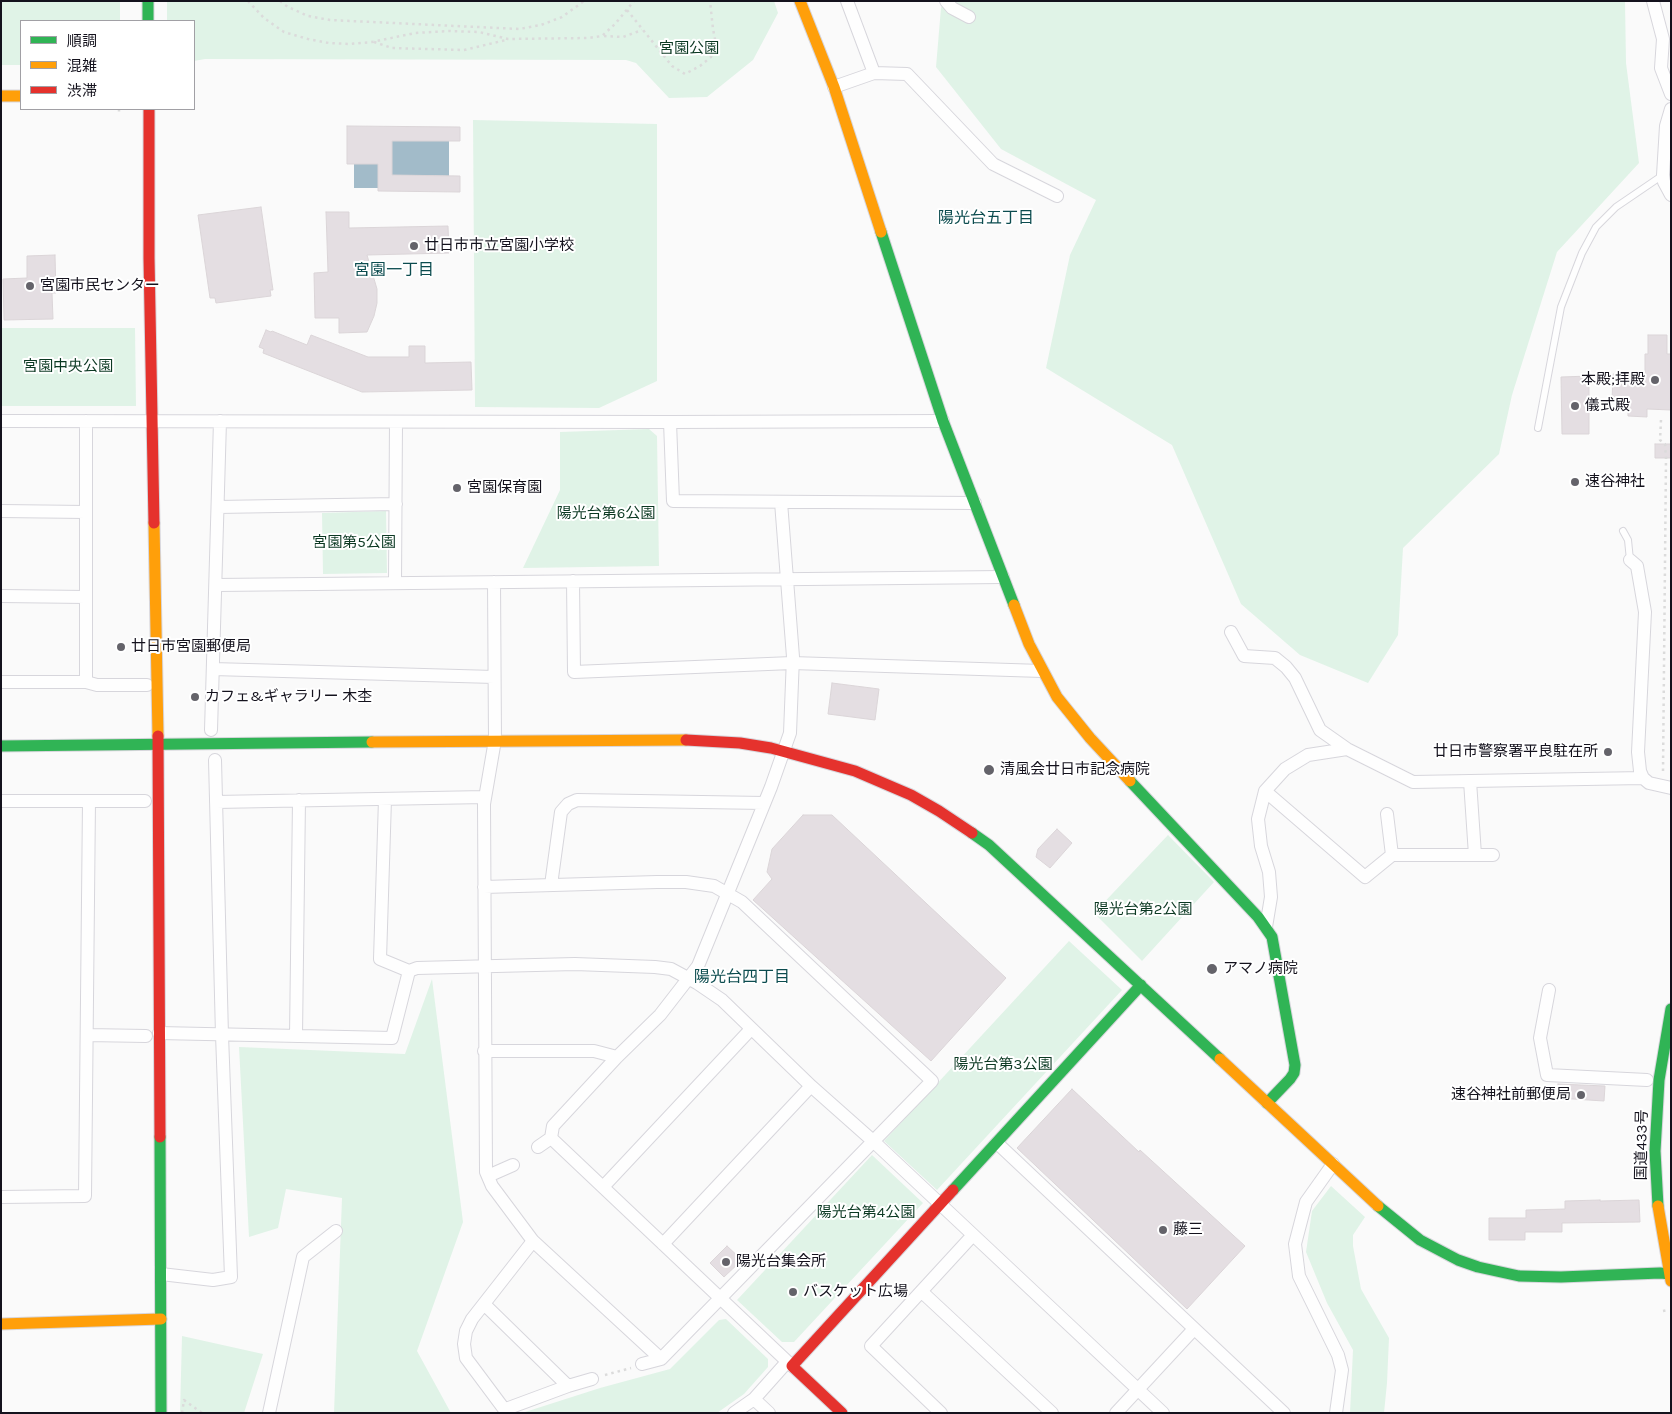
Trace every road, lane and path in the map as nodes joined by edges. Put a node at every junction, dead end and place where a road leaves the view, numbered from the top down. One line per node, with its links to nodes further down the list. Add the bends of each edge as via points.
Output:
1 (148, 1): 13 (main road)
2 (248, 1): 17 (path, via 284,32 330,43)
3 (280, 1): 4 (path, via 308,16 330,20 519,29 562,17)
4 (584, 1)
5 (634, 1): 11 (path)
6 (710, 1): 14 (path, via 716,44 711,57 685,74 672,66)
7 (800, 1): 19 (main road)
8 (847, 1): 18 (street)
9 (946, 1): 12 (street)
10 (1653, 1): 20 (street, via 1663,39 1661,68)
11 (627, 10): 14 (path); 15 (path)
12 (969, 17)
13 (148, 20)
14 (643, 30): 15 (path, via 623,37)
15 (602, 36): 16 (path)
16 (508, 39): 17 (path, via 479,32 449,31 415,33); 17 (path, via 464,50 392,48)
17 (372, 42)
18 (874, 73): 19 (street); 27 (street, via 907,74 993,164)
19 (834, 87): 33 (main road)
20 (1671, 94)
21 (1, 96): 22 (main road)
22 (20, 96)
23 (1671, 108): 25 (street, via 1666,126)
24 (149, 110): 31 (main road)
25 (1663, 175): 26 (street); 36 (lane, via 1616,207 1596,227 1582,253 1560,307)
26 (1671, 195)
27 (1057, 196)
28 (1662, 420): 70 (path, via 1660,440 1665,444 1666,458)
29 (1, 421): 30 (street)
30 (86, 421): 31 (street); 42 (street)
31 (153, 421): 32 (street); 64 (main road)
32 (220, 421): 34 (street); 40 (street)
33 (943, 421): 35 (street); 38 (main road)
34 (396, 422): 35 (street); 39 (street)
35 (670, 422): 37 (street, via 673,502)
36 (1538, 428)
37 (781, 502): 38 (street); 46 (street)
38 (975, 503): 45 (main road)
39 (396, 504): 40 (street); 49 (street)
40 (218, 507): 50 (street)
41 (1, 511): 42 (street)
42 (86, 512): 52 (street)
43 (1623, 531): 44 (lane, via 1628,540)
44 (1630, 560): 68 (street, via 1637,566 1645,612 1638,752)
45 (1003, 577): 46 (street); 56 (main road)
46 (787, 579): 47 (street); 54 (street)
47 (573, 581): 48 (street); 54 (street, via 574,672)
48 (494, 582): 49 (street); 57 (street)
49 (395, 583): 50 (street)
50 (216, 585): 55 (street)
51 (1, 596): 52 (street)
52 (86, 597): 59 (street)
53 (1231, 632): 65 (street, via 1244,656 1275,658 1286,668 1295,678 1320,730)
54 (792, 663): 56 (street); 66 (street, via 790,733)
55 (213, 670): 57 (street); 61 (street)
56 (1042, 671): 87 (main road, via 1090,738)
57 (494, 677): 62 (street)
58 (1, 682): 59 (street)
59 (86, 682): 60 (street)
60 (147, 685)
61 (211, 730)
62 (495, 740): 64 (main road); 66 (main road, via 708,740); 72 (street)
63 (1, 746): 64 (main road)
64 (158, 746): 95 (main road)
65 (1347, 749): 69 (street, via 1413,782); 71 (street, via 1308,755 1285,769)
66 (784, 750): 79 (street); 91 (main road, via 855,771 939,811 989,845)
67 (216, 760): 78 (street)
68 (1643, 778): 69 (street); 70 (street)
69 (1470, 781): 82 (street)
70 (1667, 787)
71 (1265, 791): 81 (street, via 1364,877); 87 (street, via 1258,819 1271,897)
72 (485, 797): 73 (street); 85 (street)
73 (385, 799): 74 (street); 89 (street, via 380,959)
74 (299, 800): 78 (street); 99 (street)
75 (1, 801): 76 (street)
76 (90, 801): 77 (street); 96 (street)
77 (145, 801)
78 (216, 802): 97 (street)
79 (764, 803): 84 (street, via 577,800 561,812); 86 (street)
80 (1387, 814): 81 (street)
81 (1392, 855): 82 (street)
82 (1475, 855): 83 (street)
83 (1493, 855)
84 (551, 885): 85 (street); 86 (street, via 686,882 714,886)
85 (484, 887): 88 (street)
86 (728, 893): 90 (street, via 698,966); 106 (street, via 742,902 932,1081)
87 (1266, 927): 104 (main road, via 1272,937 1295,1065 1294,1073)
88 (484, 967): 89 (street, via 417,968); 90 (street, via 575,964 655,967); 100 (street)
89 (409, 971): 99 (street, via 392,1038)
90 (688, 978): 94 (street, via 722,1000); 101 (street, via 660,1015)
91 (1141, 985): 104 (main road); 107 (main road)
92 (1549, 990): 102 (street, via 1540,1038 1547,1075)
93 (1671, 1009): 119 (main road, 国道433号, via 1659,1080 1655,1151 1658,1205)
94 (751, 1029): 103 (street); 112 (street)
95 (159, 1033): 97 (street); 121 (main road)
96 (87, 1035): 98 (street); 113 (street, via 85,1196)
97 (222, 1035): 99 (street); 121 (street, via 232,1277 213,1280)
98 (146, 1036)
99 (296, 1036)
100 (484, 1051): 101 (street, via 594,1051); 111 (street)
101 (617, 1057): 105 (street, via 552,1126)
102 (1647, 1080)
103 (811, 1086): 106 (street); 118 (street)
104 (1267, 1103): 109 (main road)
105 (551, 1138): 108 (street); 112 (street)
106 (873, 1141): 114 (street); 124 (street)
107 (997, 1143): 114 (main road); 130 (street)
108 (538, 1147)
109 (1333, 1164): 120 (main road, via 1409,1232 1439,1251 1478,1267 1540,1278); 151 (street, via 1306,1202 1295,1244 1299,1276 1338,1355 1342,1370)
110 (513, 1165): 111 (street)
111 (488, 1176): 117 (street)
112 (602, 1187): 118 (street)
113 (1, 1197)
114 (940, 1204): 116 (street); 133 (main road)
115 (336, 1231): 142 (street, via 303,1257)
116 (973, 1235): 123 (street); 136 (street)
117 (533, 1241): 125 (street); 131 (street)
118 (663, 1244): 124 (street)
119 (1666, 1253): 120 (main road, via 1665,1262 1659,1270); 122 (main road, 国道433号)
120 (1650, 1273): 122 (main road)
121 (161, 1274): 128 (main road)
122 (1670, 1276)
123 (922, 1292): 146 (street, via 871,1346); 147 (street)
124 (720, 1298): 131 (street); 133 (street)
125 (484, 1304): 135 (street); 138 (street, via 466,1331 466,1358)
126 (1668, 1310): 127 (path)
127 (1663, 1311)
128 (161, 1319): 129 (main road); 139 (main road)
129 (1, 1324)
130 (1194, 1328): 136 (street); 150 (street)
131 (661, 1359): 132 (street)
132 (642, 1364): 134 (path)
133 (789, 1364): 137 (street); 145 (main road)
134 (592, 1379): 135 (street)
135 (568, 1386): 138 (street)
136 (1138, 1389): 148 (street); 149 (street)
137 (754, 1399): 143 (street); 144 (street)
138 (507, 1411)
139 (161, 1413)
140 (182, 1413): 141 (path, via 184,1400)
141 (202, 1413)
142 (269, 1413)
143 (734, 1413)
144 (769, 1413)
145 (842, 1413)
146 (941, 1413)
147 (1052, 1413)
148 (1116, 1413)
149 (1163, 1413)
150 (1284, 1413)
151 (1336, 1413)

